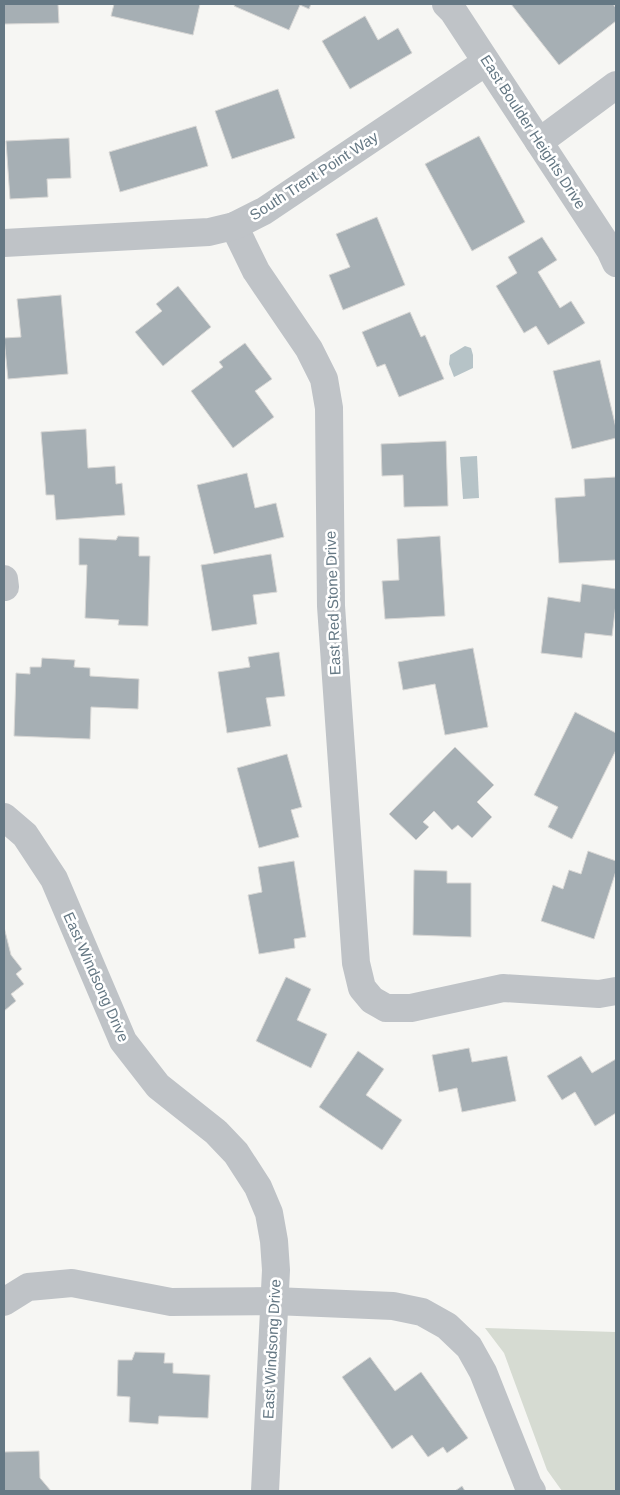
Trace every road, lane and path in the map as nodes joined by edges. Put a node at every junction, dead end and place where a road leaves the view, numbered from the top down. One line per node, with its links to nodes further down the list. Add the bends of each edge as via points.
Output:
1 (446, 4): 2 (street, East Boulder Heights Drive)
2 (486, 62): 4 (street, East Boulder Heights Drive); 5 (street, South Trent Point Way, via 264,211)
3 (616, 85): 4 (street)
4 (540, 142): 7 (street, East Boulder Heights Drive)
5 (234, 226): 6 (street, South Trent Point Way, via 209,232); 9 (street, East Red Stone Drive, via 256,271 309,349 324,379 329,408 331,606 356,963 362,988 372,1000 386,1008 411,1008 503,988 599,994)
6 (4, 243)
7 (616, 264)
8 (4, 817): 10 (street, East Windsong Drive, via 25,835 54,879 123,1041 158,1086 216,1132 236,1153 258,1187 269,1213 274,1240)
9 (616, 990)
10 (274, 1301): 11 (street, via 171,1302 72,1283 28,1287); 12 (street, East Windsong Drive); 13 (street, via 393,1306 422,1312 447,1326 469,1347 483,1372)
11 (4, 1302)
12 (265, 1491)
13 (532, 1491)

